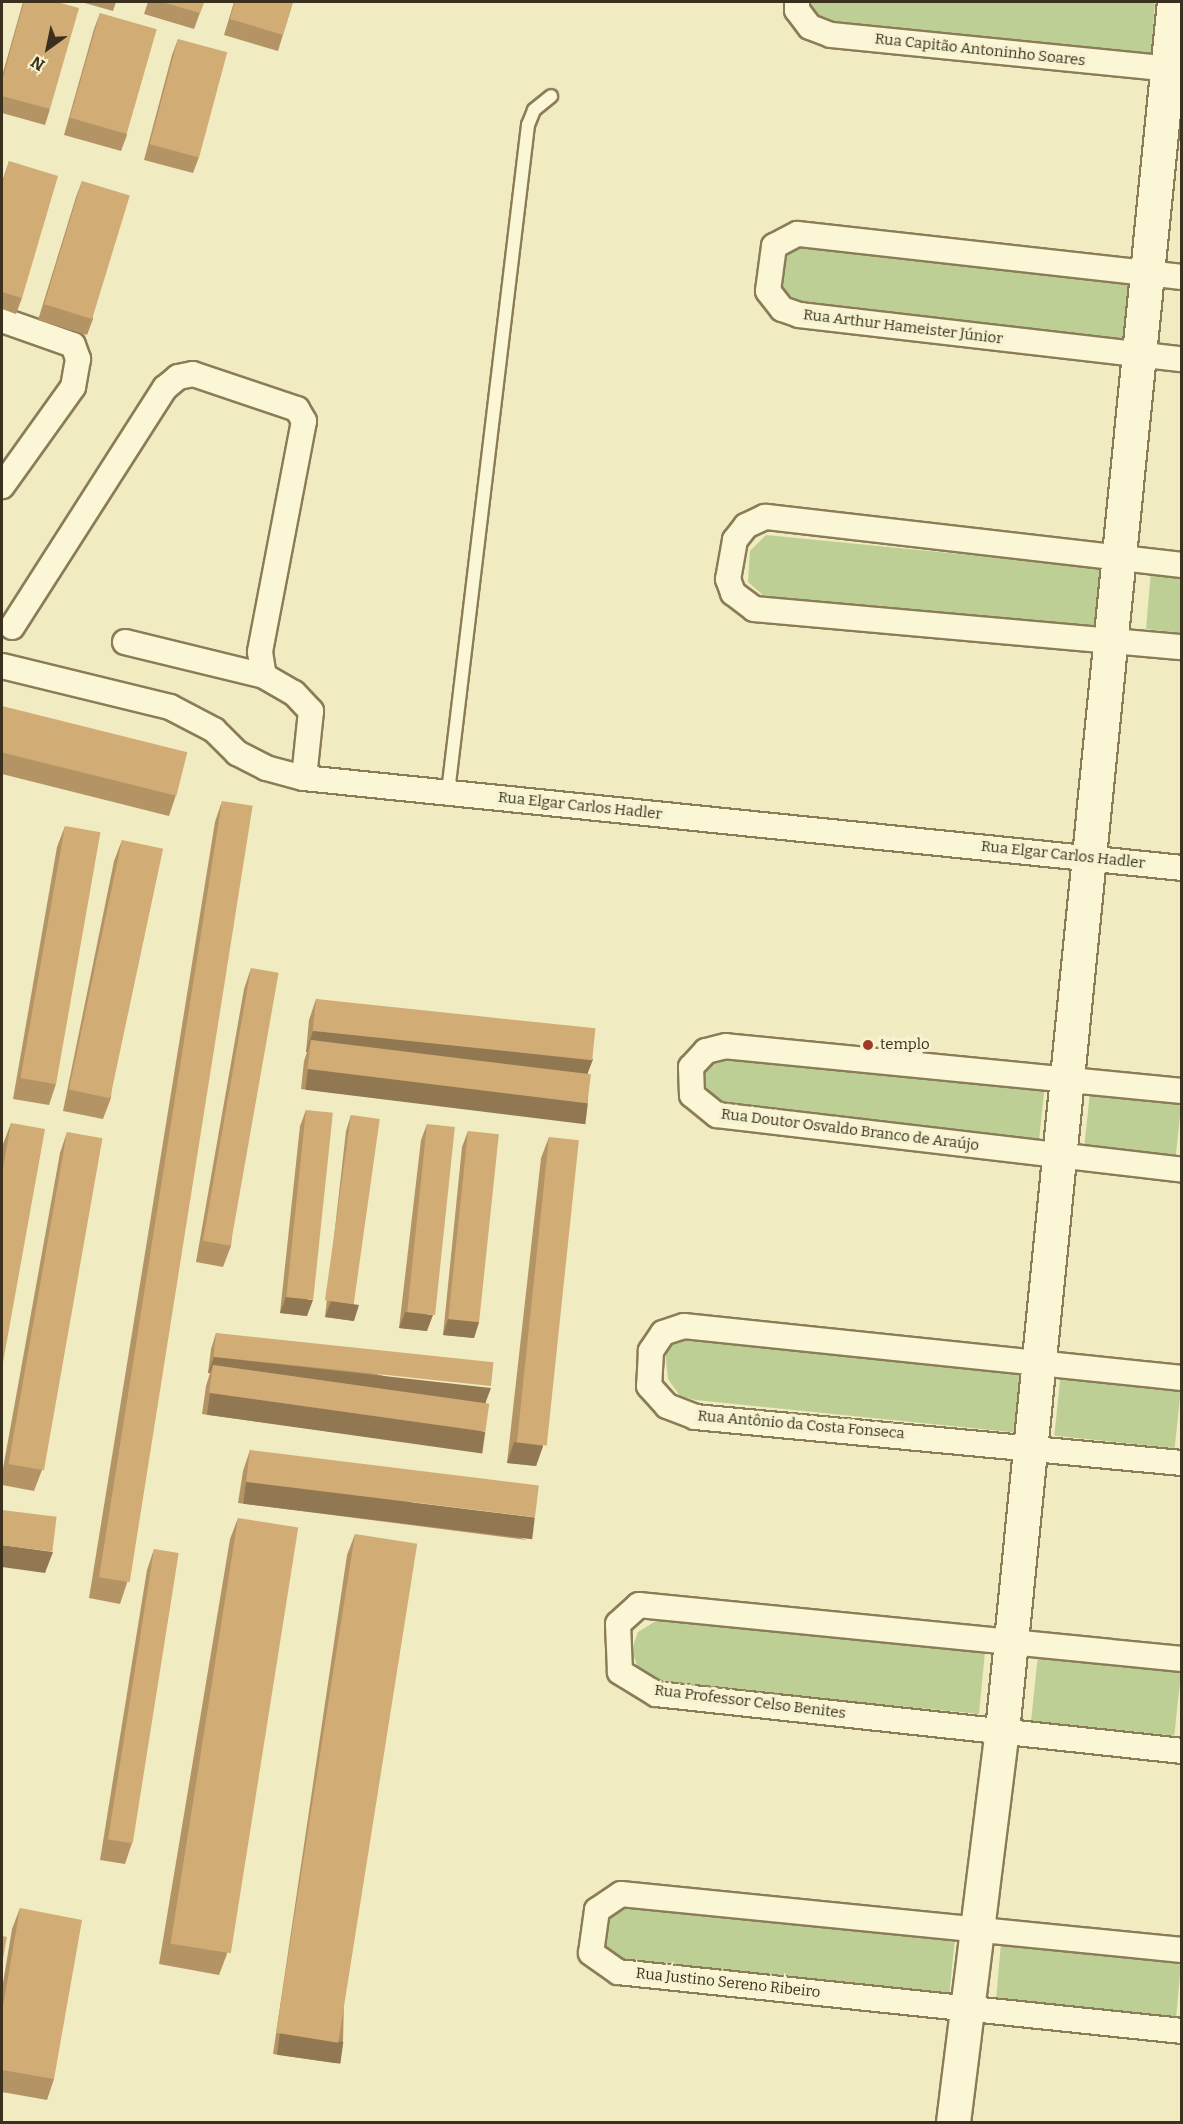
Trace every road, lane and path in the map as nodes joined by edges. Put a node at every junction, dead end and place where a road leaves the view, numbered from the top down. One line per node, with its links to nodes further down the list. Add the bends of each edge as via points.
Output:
1 (797, 2): 3 (street, Rua Capitão Antoninho Soares, via 797,10 810,27 831,35)
2 (1174, 2): 3 (street)
3 (1175, 69): 5 (street)
4 (551, 96): 20 (lane, via 534,110 528,125)
5 (1147, 273): 6 (street, Rua Arthur Hameister Júnior); 8 (street); 8 (street, Rua Arthur Hameister Júnior, via 797,234 774,246 768,291 782,309 799,315)
6 (1182, 277)
7 (2, 320): 10 (street, via 73,345 78,359 73,387)
8 (1139, 355): 9 (street, Rua Arthur Hameister Júnior); 11 (street)
9 (1182, 359)
10 (2, 486)
11 (1119, 558): 12 (street); 14 (street); 14 (street, via 765,517 746,526 735,540 728,579 733,593 754,609)
12 (1182, 565)
13 (12, 627): 18 (street, via 165,388 178,377 192,374 297,409 304,421 260,652)
14 (1110, 641): 16 (street); 21 (street)
15 (125, 642): 18 (street)
16 (1182, 647)
17 (2, 666): 19 (street, Rua Elgar Carlos Hadler, via 170,707 214,730 247,758 266,768)
18 (264, 676): 19 (street, via 294,693 311,711)
19 (304, 778): 20 (street, Rua Elgar Carlos Hadler)
20 (448, 792): 21 (street, Rua Elgar Carlos Hadler)
21 (1089, 857): 22 (street, Rua Elgar Carlos Hadler); 23 (street)
22 (1182, 868)
23 (1067, 1078): 24 (street, Rua Doutor Osvaldo Branco de Araújo); 25 (street); 25 (street, Rua Doutor Osvaldo Branco de Araújo, via 726,1046 706,1051 691,1067 692,1095 717,1115)
24 (1182, 1091)
25 (1059, 1156): 26 (street, Rua Doutor Osvaldo Branco de Araújo); 27 (street)
26 (1182, 1170)
27 (1038, 1364): 28 (street, Rua Antônio da Costa Fonseca); 29 (street); 29 (street, Rua Antônio da Costa Fonseca, via 684,1326 663,1333 651,1351 649,1386 667,1406 695,1417)
28 (1182, 1378)
29 (1029, 1446): 30 (street, Rua Antônio da Costa Fonseca); 31 (street)
30 (1182, 1463)
31 (1011, 1640): 32 (street, Rua Professor Celso Benites); 33 (street); 33 (street, Rua Professor Celso Benites, via 639,1605 618,1624 620,1672 656,1694)
32 (1182, 1659)
33 (1002, 1731): 34 (street, Rua Professor Celso Benites); 35 (street)
34 (1182, 1751)
35 (980, 1929): 36 (street, Rua Justino Sereno Ribeiro); 37 (street); 37 (street, Rua Justino Sereno Ribeiro, via 621,1894 597,1910 591,1953 618,1972)
36 (1182, 1950)
37 (966, 2007): 38 (street, Rua Justino Sereno Ribeiro); 39 (street)
38 (1182, 2031)
39 (953, 2122)

